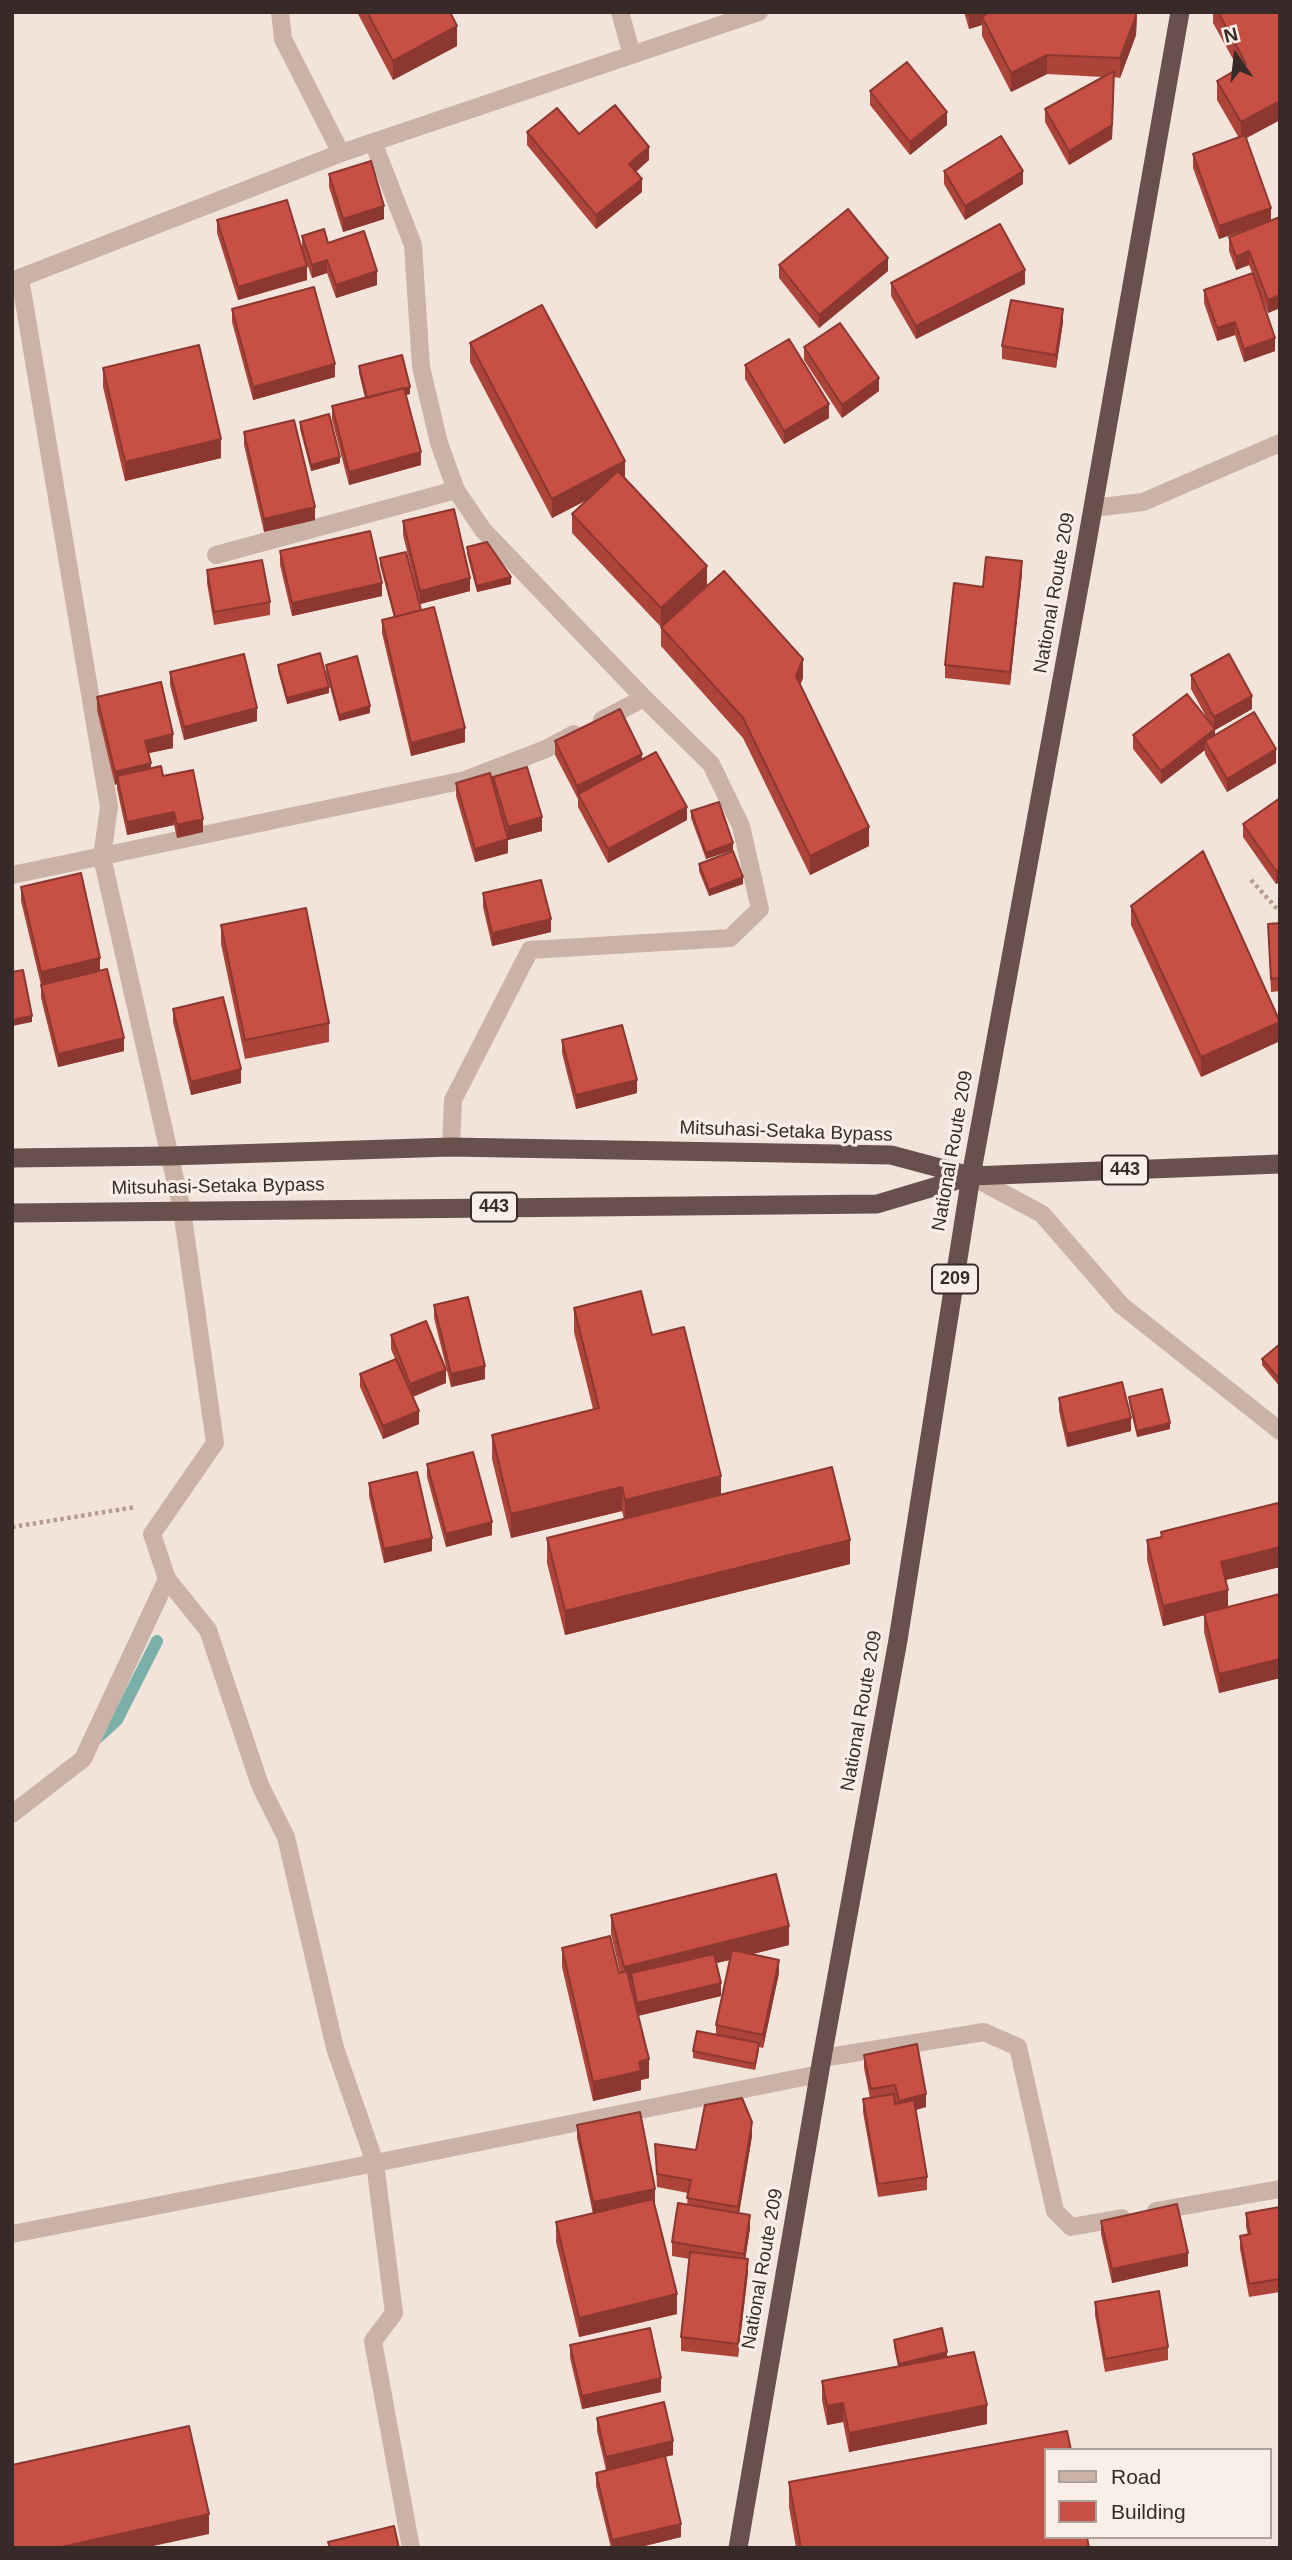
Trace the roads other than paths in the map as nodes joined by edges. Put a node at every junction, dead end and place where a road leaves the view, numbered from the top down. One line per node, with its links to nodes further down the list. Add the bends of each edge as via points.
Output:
1 (280, 12): 7 (street, via 283,39)
2 (620, 12): 5 (street)
3 (759, 12): 5 (street)
4 (1180, 12): 11 (highway, National Route 209 / 209)
5 (632, 55): 6 (street)
6 (373, 142): 7 (street); 10 (street, via 413,245 421,367)
7 (341, 153): 8 (street)
8 (16, 280): 14 (street, via 109,807)
9 (1280, 443): 11 (street, via 1143,502)
10 (456, 490): 12 (street); 13 (street, via 483,530)
11 (1093, 508): 20 (highway, National Route 209 / 209)
12 (216, 555)
13 (644, 698): 14 (street, via 546,749 466,780); 16 (street, via 711,764 741,827 760,909 730,938 530,950 453,1100)
14 (102, 857): 15 (street); 17 (street)
15 (12, 875)
16 (451, 1147): 17 (highway, Mitsuhasi-Setaka Bypass / 443); 20 (highway, Mitsuhasi-Setaka Bypass / 443, via 891,1155)
17 (170, 1156): 18 (highway, Mitsuhasi-Setaka Bypass / 443); 21 (street)
18 (12, 1157)
19 (1280, 1164): 20 (highway, 443)
20 (971, 1176): 21 (highway, Mitsuhasi-Setaka Bypass / 443, via 877,1204); 23 (street, via 1042,1214 1121,1305); 26 (highway, National Route 209 / 209, via 898,1640)
21 (182, 1210): 22 (highway, Mitsuhasi-Setaka Bypass / 443); 24 (street, via 215,1443 152,1534)
22 (12, 1213)
23 (1280, 1431)
24 (167, 1578): 25 (street, via 83,1759); 27 (street, via 208,1630 260,1785 286,1837 335,2048)
25 (12, 1814)
26 (821, 2066): 27 (street); 28 (street, via 984,2032 1018,2047 1055,2211 1070,2227); 31 (highway, National Route 209 / 209)
27 (375, 2163): 29 (street); 30 (street, via 394,2313 373,2341)
28 (1280, 2189)
29 (12, 2234)
30 (411, 2548)
31 (738, 2548)

